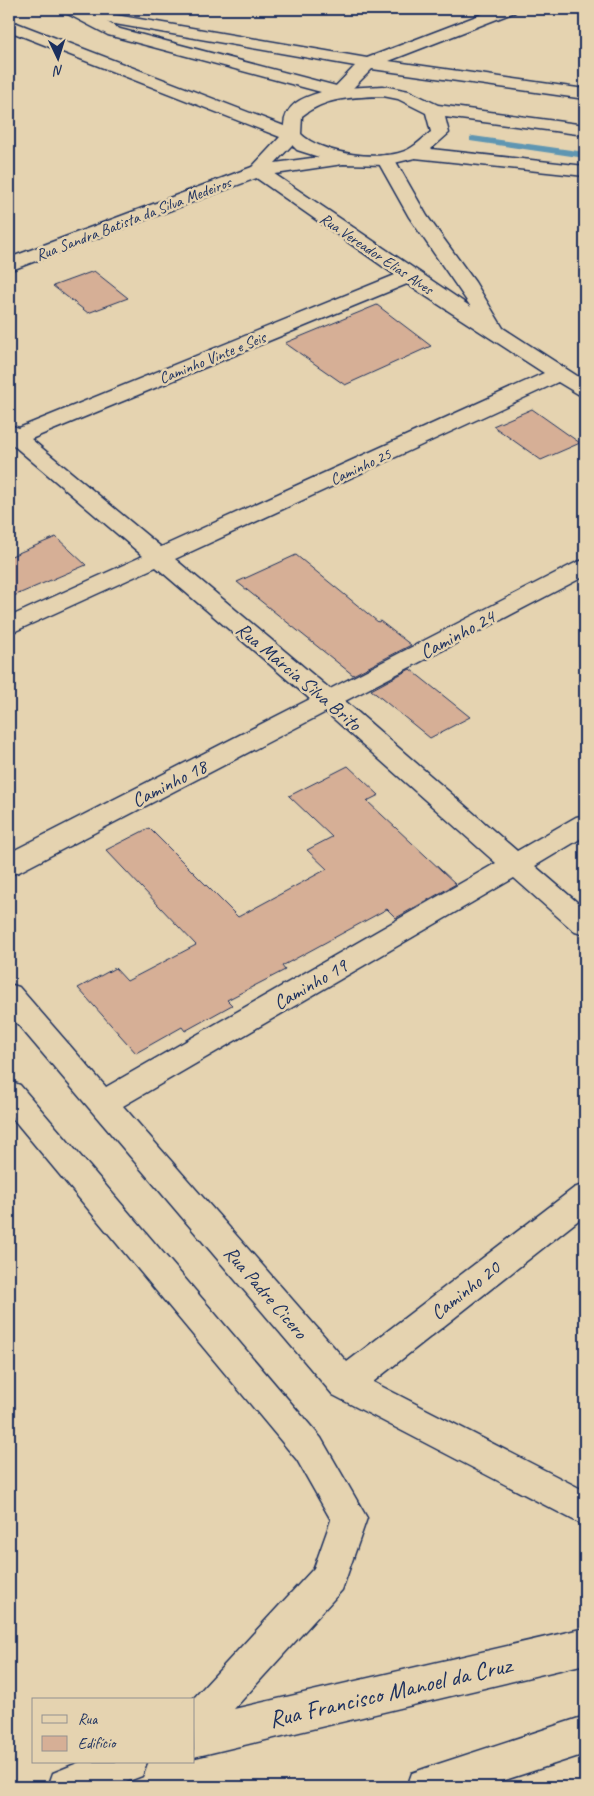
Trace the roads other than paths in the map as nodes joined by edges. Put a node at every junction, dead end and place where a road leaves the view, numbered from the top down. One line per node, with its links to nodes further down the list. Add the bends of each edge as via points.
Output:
1 (98, 9): 3 (street)
2 (509, 9): 5 (street)
3 (75, 12): 5 (street); 6 (street, via 114,32)
4 (9, 25): 10 (street)
5 (368, 63): 6 (street); 7 (street)
6 (338, 92): 8 (street, via 383,91); 10 (street, via 303,104 293,114)
7 (585, 94)
8 (434, 110): 9 (street); 11 (street, via 440,133)
9 (585, 130)
10 (292, 135): 12 (street, via 303,146); 15 (street, Rua Sandra Batista da Silva Medeiros)
11 (415, 153): 13 (street); 14 (street)
12 (344, 160): 13 (street); 15 (street, Rua Sandra Batista da Silva Medeiros)
13 (386, 160): 18 (street, Rua Vereador Elias Alves, via 418,217 466,282)
14 (585, 170)
15 (258, 171): 16 (street, Rua Sandra Batista da Silva Medeiros); 17 (street, Rua Vereador Elias Alves)
16 (9, 265)
17 (409, 276): 18 (street, Rua Vereador Elias Alves); 21 (street, Caminho Vinte e Seis)
18 (497, 333): 19 (street, Rua Vereador Elias Alves)
19 (561, 373): 20 (street, Rua Vereador Elias Alves); 22 (street, Caminho 25)
20 (585, 390)
21 (11, 436): 22 (street, Rua Márcia Silva Brito)
22 (160, 558): 24 (street, Caminho 25); 25 (street, Rua Márcia Silva Brito)
23 (585, 567): 25 (street, Caminho 24)
24 (9, 626)
25 (329, 701): 27 (street, Rua Márcia Silva Brito); 28 (street, Caminho 18)
26 (585, 824): 27 (street, Caminho 19)
27 (517, 864): 29 (street, Rua Márcia Silva Brito); 32 (street, Caminho 19)
28 (9, 865)
29 (585, 925)
30 (9, 994): 32 (street, Rua Padre Cicero)
31 (9, 1093): 37 (street, via 308,1449 349,1518 329,1578)
32 (103, 1103): 34 (street, Rua Padre Cicero)
33 (585, 1196): 34 (street, Caminho 20)
34 (345, 1384): 35 (street, Rua Padre Cicero)
35 (585, 1509)
36 (585, 1646): 39 (street, Rua Francisco Manoel da Cruz)
37 (195, 1725)
38 (585, 1735): 42 (street)
39 (195, 1738)
40 (123, 1764): 41 (street)
41 (67, 1787)
42 (426, 1787)

